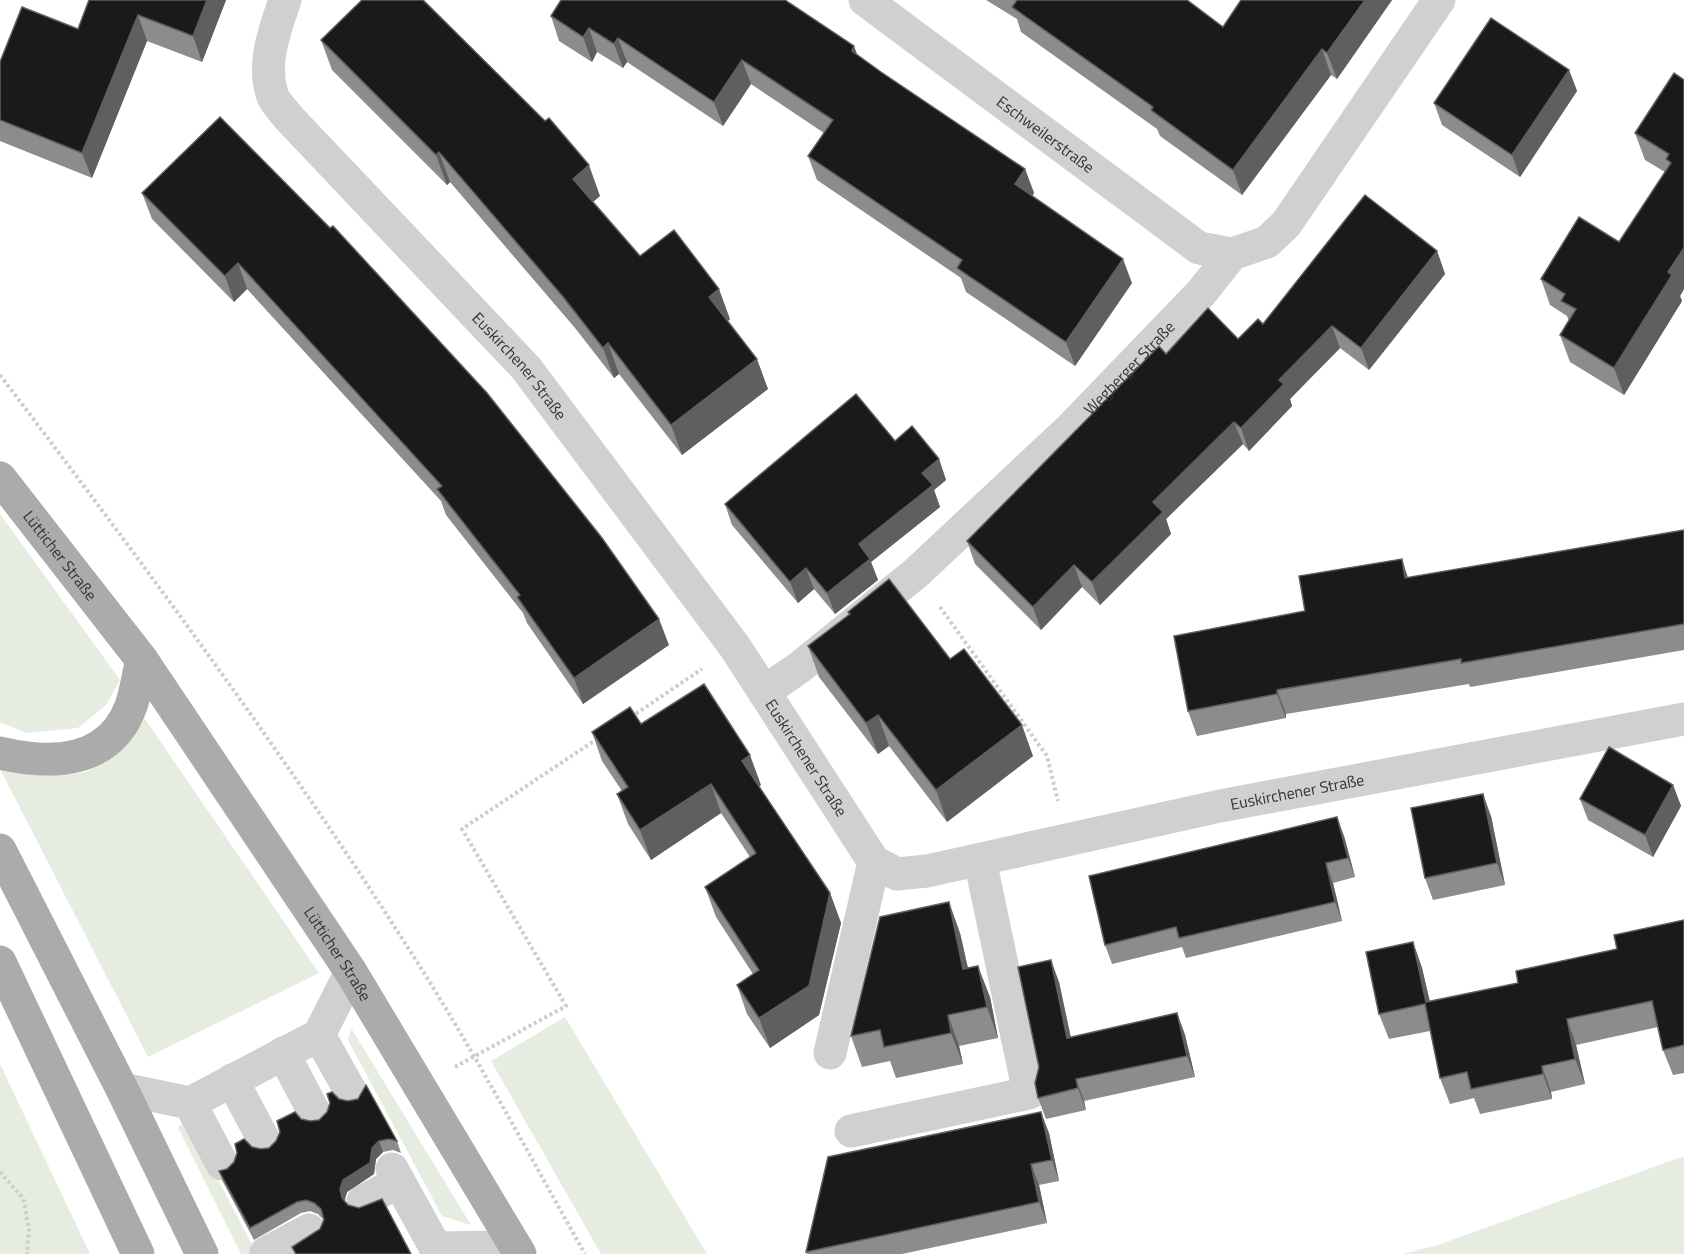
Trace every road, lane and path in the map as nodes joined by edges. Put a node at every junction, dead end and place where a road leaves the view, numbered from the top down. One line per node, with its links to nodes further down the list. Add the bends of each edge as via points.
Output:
1 (285, 0): 8 (street, Euskirchener Straße, via 267,65 277,103 526,368)
2 (865, 0): 4 (street, Eschweilerstraße, via 1199,248)
3 (1439, 0): 4 (street, via 1286,224 1267,242)
4 (1232, 254): 7 (street, Wegberger Straße, via 1202,293 1071,428)
5 (0, 375): 42 (path, via 148,568 268,737 424,974)
6 (0, 478): 9 (main road, Lütticher Straße)
7 (916, 573): 10 (street, Wegberger Straße); 15 (path, via 1047,756)
8 (735, 647): 10 (street, Euskirchener Straße); 11 (path)
9 (142, 660): 14 (main road, via 131,706 105,743 82,757 53,760); 20 (main road, Lütticher Straße)
10 (764, 692): 18 (street, Euskirchener Straße)
11 (628, 719)
12 (1684, 719): 15 (street, Euskirchener Straße, via 1220,806)
13 (598, 738): 22 (path, via 462,829 566,1006)
14 (0, 753)
15 (1067, 840): 17 (street, Euskirchener Straße)
16 (0, 850): 26 (main road)
17 (980, 860): 18 (street, Euskirchener Straße, via 897,873); 30 (street, via 1029,1093)
18 (874, 862): 24 (street)
19 (0, 962): 40 (main road)
20 (351, 972): 21 (street); 37 (main road, Lütticher Straße)
21 (319, 1035): 23 (street); 27 (street)
22 (488, 1050)
23 (283, 1053): 25 (street); 29 (street)
24 (830, 1053)
25 (232, 1080): 28 (street); 31 (street)
26 (122, 1089): 28 (street); 41 (main road)
27 (352, 1094)
28 (190, 1102): 32 (street)
29 (315, 1114)
30 (850, 1131)
31 (265, 1142)
32 (222, 1164)
33 (0, 1172): 39 (path, via 23,1198 29,1229)
34 (363, 1201): 38 (street, via 396,1176)
35 (309, 1230): 36 (street)
36 (264, 1249)
37 (518, 1250): 38 (street)
38 (437, 1251)
39 (27, 1254)
40 (138, 1254)
41 (202, 1254)
42 (585, 1254)

